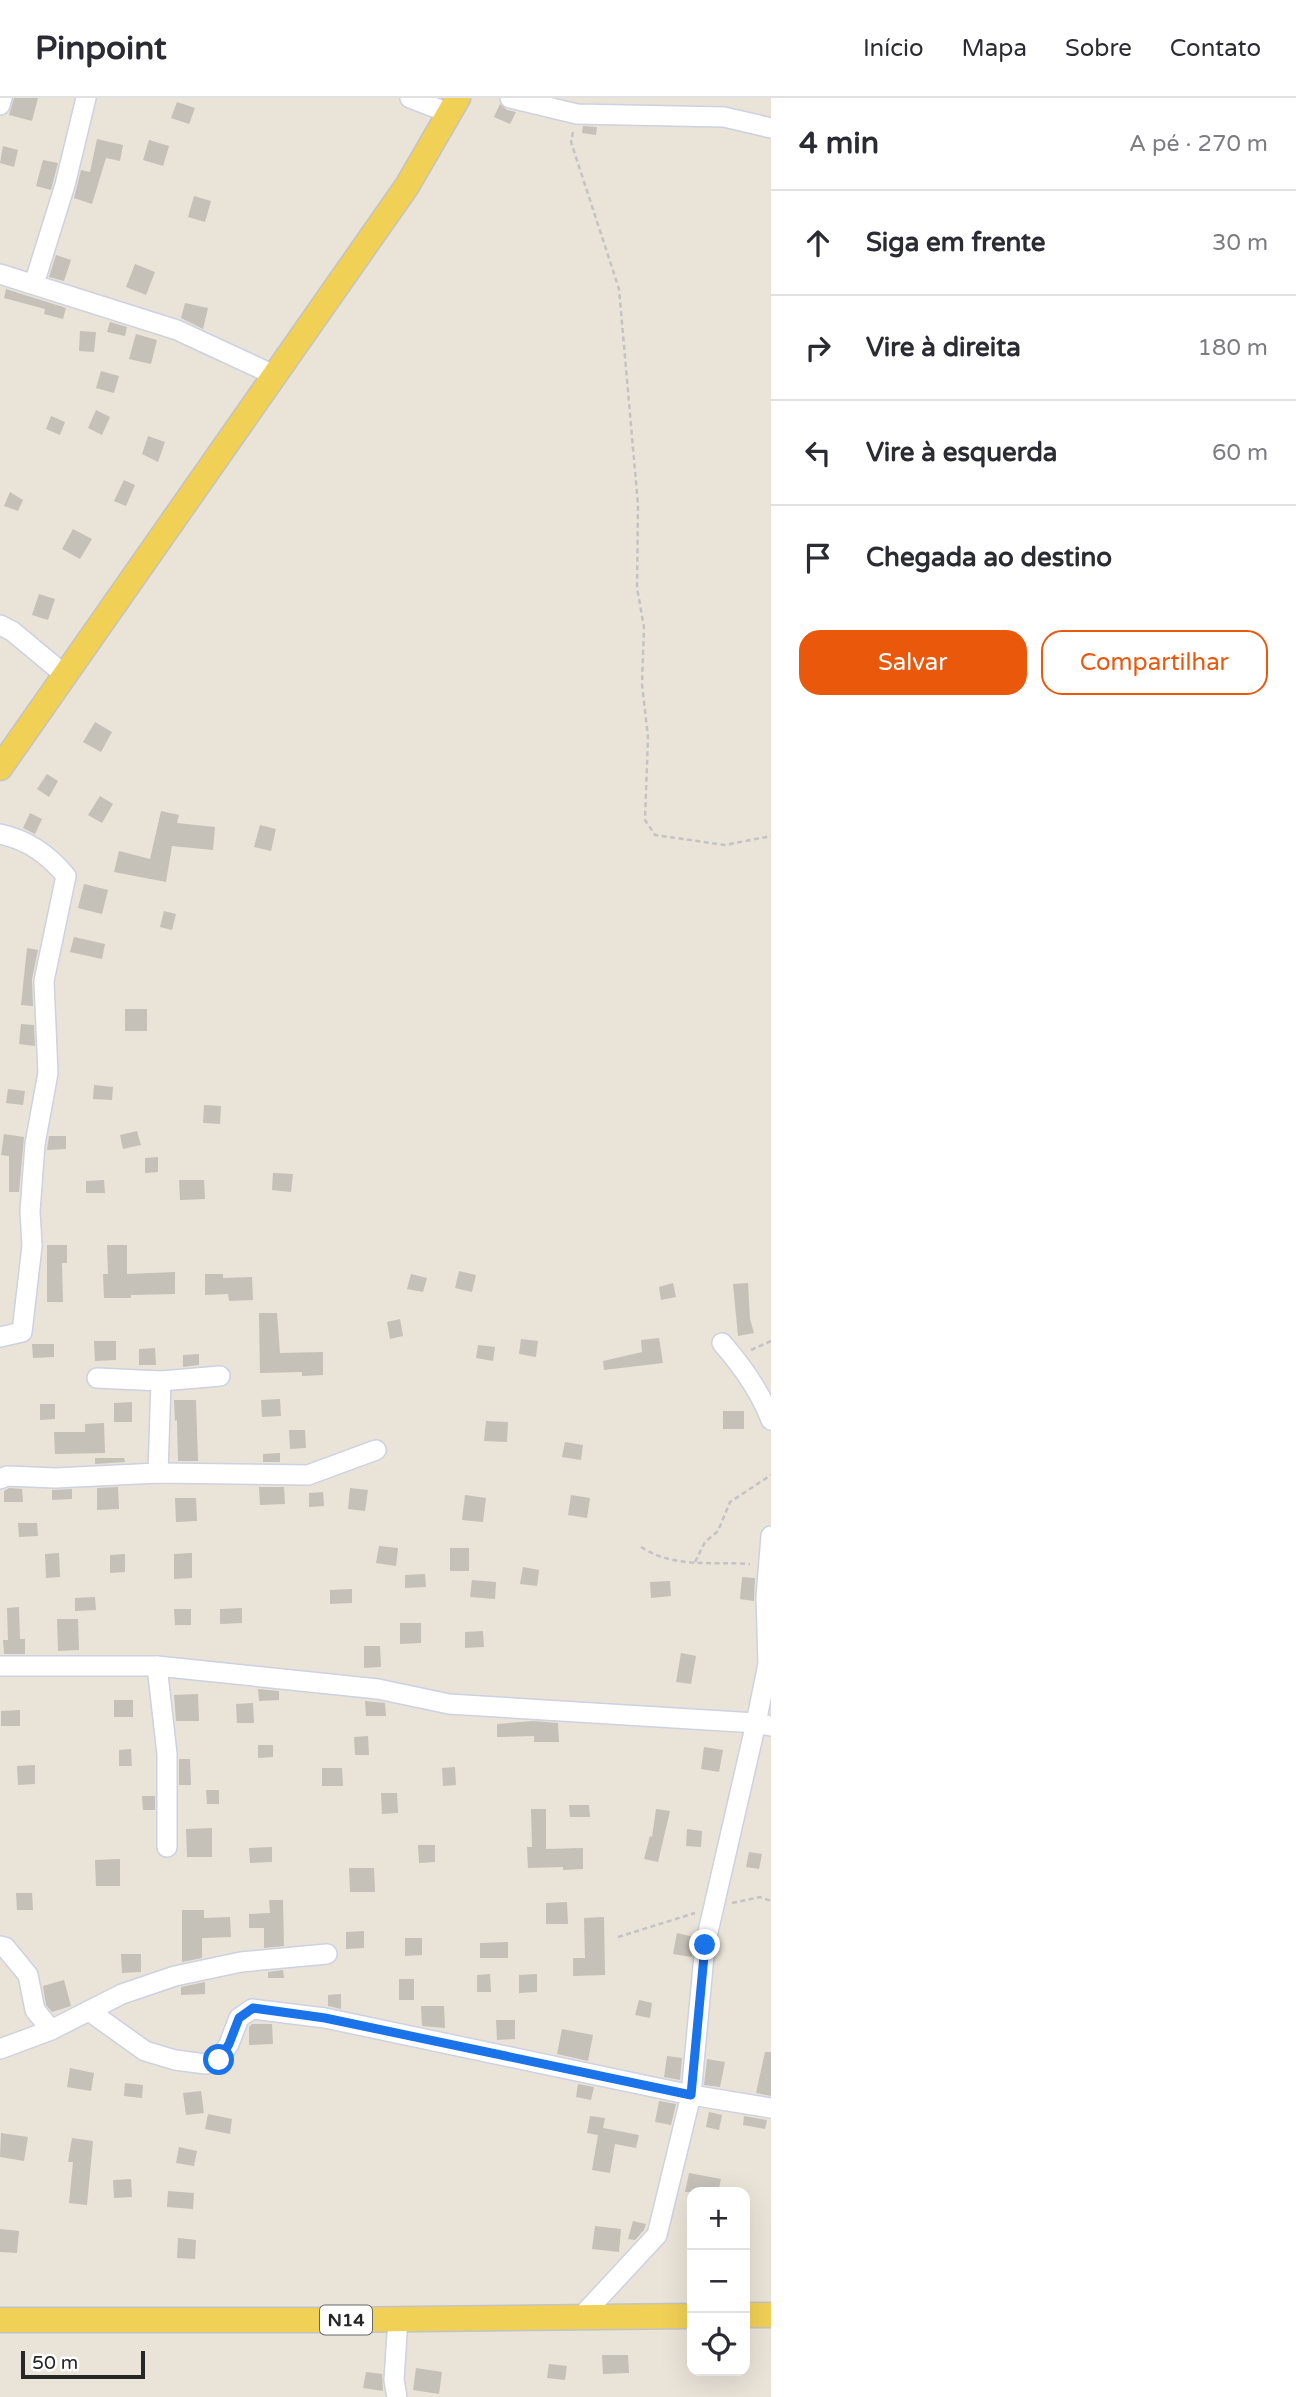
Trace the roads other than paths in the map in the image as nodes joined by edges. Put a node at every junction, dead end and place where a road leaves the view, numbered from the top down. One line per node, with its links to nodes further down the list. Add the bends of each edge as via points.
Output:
1 (2, 98): 5 (street)
2 (86, 98): 9 (street)
3 (410, 98): 6 (street)
4 (510, 98): 7 (street, via 577,114 724,117)
5 (0, 105)
6 (453, 106): 10 (main road, via 407,186)
7 (771, 128)
8 (0, 274): 9 (street)
9 (34, 284): 10 (street, via 177,330)
10 (274, 375): 12 (main road)
11 (0, 625): 12 (street)
12 (65, 675): 13 (main road)
13 (0, 768)
14 (0, 834): 15 (street, via 19,838 39,850 66,876 44,981 48,1073 35,1144 32,1246 22,1332)
15 (0, 1337)
16 (722, 1343): 20 (street, via 762,1398)
17 (220, 1376): 19 (street)
18 (97, 1378): 19 (street)
19 (161, 1381): 22 (street)
20 (771, 1420)
21 (376, 1450): 22 (street, via 308,1475)
22 (158, 1473): 23 (street)
23 (0, 1479)
24 (771, 1536): 27 (street)
25 (0, 1666): 26 (street)
26 (156, 1666): 27 (street, via 378,1689 449,1704); 28 (street, via 167,1754)
27 (764, 1725): 34 (street, via 705,1945)
28 (167, 1847)
29 (0, 1946): 32 (street, via 27,1975 36,2010)
30 (327, 1954): 31 (street, via 241,1962 175,1976)
31 (89, 2011): 32 (street); 34 (street, via 145,2051 175,2060 206,2064 219,2060 239,2018 253,2008 325,2018)
32 (51, 2030): 33 (street)
33 (0, 2049)
34 (691, 2095): 35 (street); 39 (street, via 657,2235)
35 (771, 2108)
36 (750, 2315): 37 (main road)
37 (771, 2315)
38 (687, 2316): 39 (main road, N14)
39 (581, 2317): 40 (main road, N14)
40 (398, 2319): 41 (main road, N14); 42 (street)
41 (0, 2320)
42 (397, 2397)

